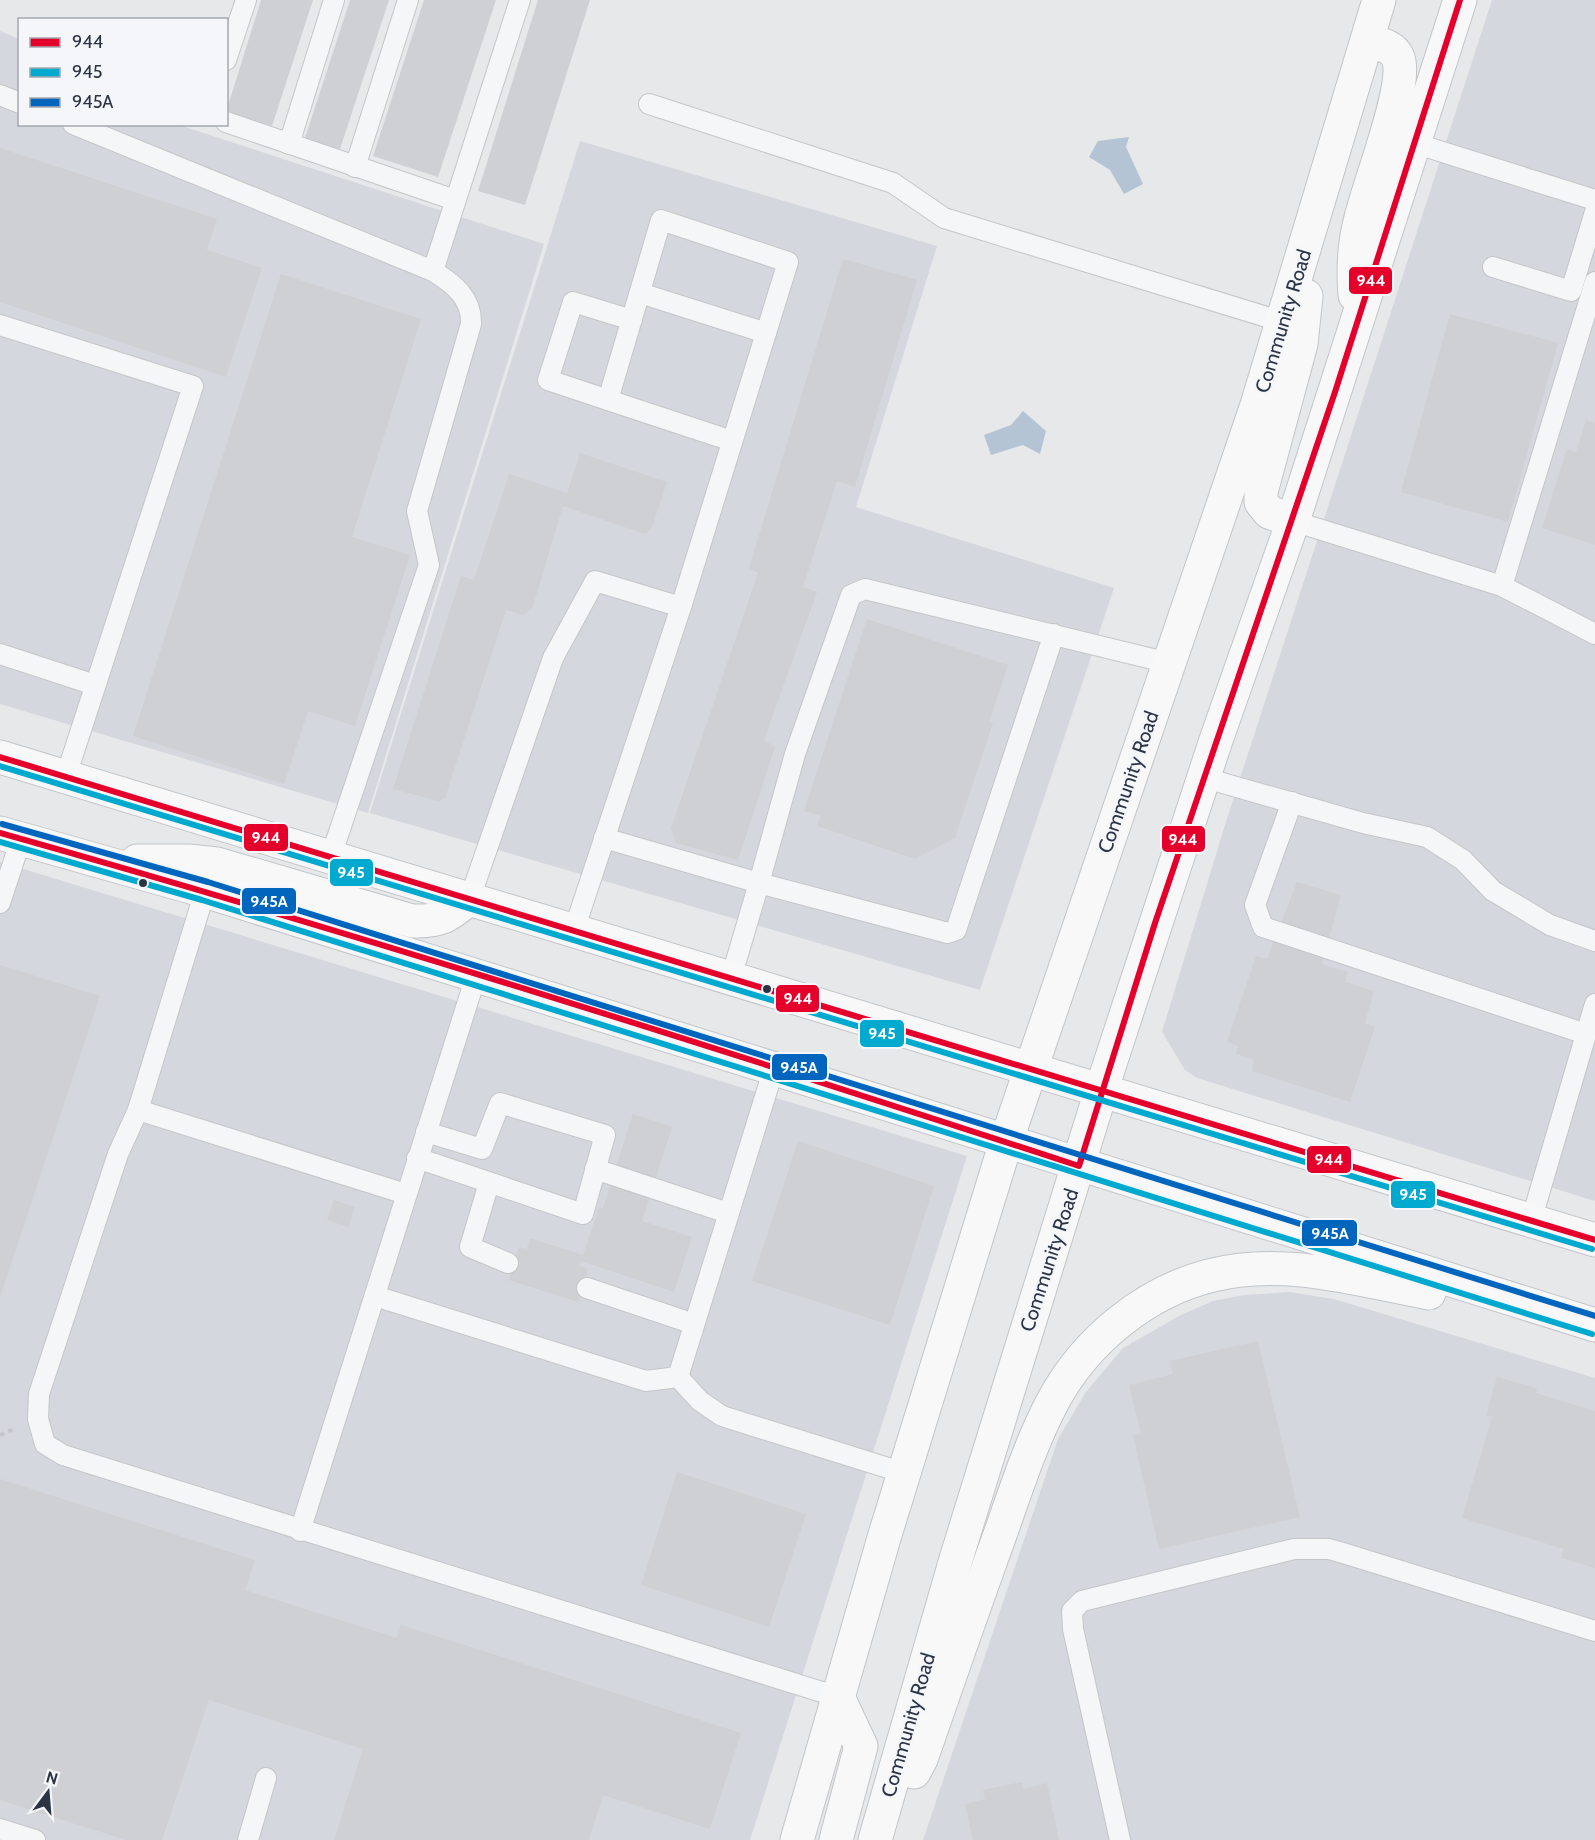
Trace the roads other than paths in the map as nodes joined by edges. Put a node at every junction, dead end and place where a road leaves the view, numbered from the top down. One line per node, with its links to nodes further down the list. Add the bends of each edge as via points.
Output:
1 (246, 0): 8 (lane)
2 (334, 0): 15 (lane)
3 (408, 0): 16 (lane)
4 (520, 0): 17 (lane)
5 (1379, 0): 7 (main road, Community Road)
6 (1460, 0): 14 (main road, Community Road)
7 (1367, 41): 20 (main road, Community Road); 25 (main road, via 1390,48 1397,56 1400,81 1360,222 1354,279)
8 (228, 54)
9 (0, 95): 10 (lane)
10 (18, 102)
11 (649, 104): 27 (lane, via 893,183 944,218)
12 (228, 123): 15 (lane)
13 (78, 126): 22 (lane)
14 (1414, 142): 18 (lane); 25 (main road, Community Road)
15 (289, 144): 16 (lane)
16 (355, 167): 17 (lane)
17 (455, 200): 22 (lane)
18 (1595, 200)
19 (1595, 212): 21 (lane, via 1571,291)
20 (1303, 256): 27 (main road, Community Road); 32 (main road, via 1303,334 1261,492 1261,502 1269,512)
21 (1493, 267)
22 (433, 271): 47 (lane, via 452,283 466,299 471,324 417,511 429,565)
23 (1595, 282): 33 (lane)
24 (640, 293): 26 (lane); 29 (lane); 29 (lane, via 661,220 788,262)
25 (1358, 318): 32 (main road, Community Road)
26 (632, 320): 30 (lane); 30 (lane, via 573,302 548,380)
27 (1283, 322): 38 (main road, Community Road)
28 (0, 325): 39 (lane, via 193,386)
29 (766, 333): 31 (lane)
30 (608, 400): 31 (lane)
31 (732, 441): 34 (lane)
32 (1293, 521): 33 (lane); 42 (main road, Community Road)
33 (1502, 586): 36 (lane)
34 (681, 607): 46 (lane); 51 (lane, via 595,581 553,658)
35 (1054, 634): 38 (lane); 49 (lane, via 865,590 851,595 795,754); 49 (lane, via 956,930 948,933)
36 (1595, 634)
37 (0, 654): 39 (lane)
38 (1169, 663): 60 (main road, Community Road)
39 (95, 685): 41 (lane)
40 (0, 757): 41 (main road)
41 (66, 777): 43 (main road); 47 (main road)
42 (1205, 778): 44 (lane); 61 (main road, Community Road)
43 (0, 783)
44 (1292, 802): 54 (lane, via 1427,837 1463,860 1492,891 1550,926); 58 (lane, via 1255,905 1263,927)
45 (10, 836): 48 (main road); 52 (lane)
46 (604, 838): 49 (lane); 53 (lane)
47 (331, 856): 51 (main road)
48 (99, 861): 50 (main road); 51 (main road, via 217,864 412,921 435,922)
49 (759, 883): 56 (lane)
50 (205, 891): 55 (main road); 62 (lane)
51 (470, 898): 53 (main road)
52 (0, 903)
53 (574, 930): 56 (main road)
54 (1595, 941)
55 (476, 976): 59 (main road); 63 (lane)
56 (730, 978): 60 (main road)
57 (1595, 1004): 58 (lane)
58 (1586, 1034): 71 (lane)
59 (774, 1068): 64 (main road); 70 (lane)
60 (1030, 1069): 61 (main road); 64 (main road, Community Road)
61 (1101, 1091): 66 (main road, Community Road); 71 (main road)
62 (138, 1110): 69 (lane); 81 (lane, via 118,1154 39,1394 38,1419 45,1444 63,1455)
63 (426, 1132): 65 (lane); 67 (lane, via 482,1149 500,1103 605,1134)
64 (1006, 1142): 66 (main road); 80 (main road, Community Road)
65 (417, 1158): 68 (lane); 69 (lane)
66 (1079, 1166): 76 (main road); 85 (main road, Community Road, via 960,1547)
67 (595, 1169): 68 (lane, via 583,1214); 70 (lane)
68 (489, 1183): 73 (lane, via 470,1247)
69 (406, 1194): 75 (lane)
70 (728, 1213): 77 (lane)
71 (1531, 1221): 72 (main road)
72 (1595, 1240)
73 (508, 1263)
74 (587, 1288): 77 (lane)
75 (375, 1296): 79 (lane, via 646,1381); 81 (lane)
76 (1529, 1305): 78 (main road); 85 (main road, via 1471,1300 1318,1271 1255,1269 1214,1275 1173,1289 1142,1305 1113,1327 1053,1400 1013,1500 921,1759)
77 (694, 1324): 79 (lane)
78 (1595, 1325)
79 (678, 1377): 80 (lane, via 700,1401 722,1416)
80 (904, 1473): 83 (main road, Community Road)
81 (300, 1531): 83 (lane)
82 (1595, 1631): 91 (lane, via 1343,1553 1313,1548 1294,1549 1082,1601 1072,1611 1073,1629)
83 (838, 1697): 89 (main road, Community Road); 90 (main road, via 861,1746)
84 (266, 1778): 88 (lane)
85 (879, 1826)
86 (0, 1829): 87 (lane)
87 (34, 1840)
88 (248, 1840)
89 (797, 1840)
90 (836, 1840)
91 (1120, 1840)

